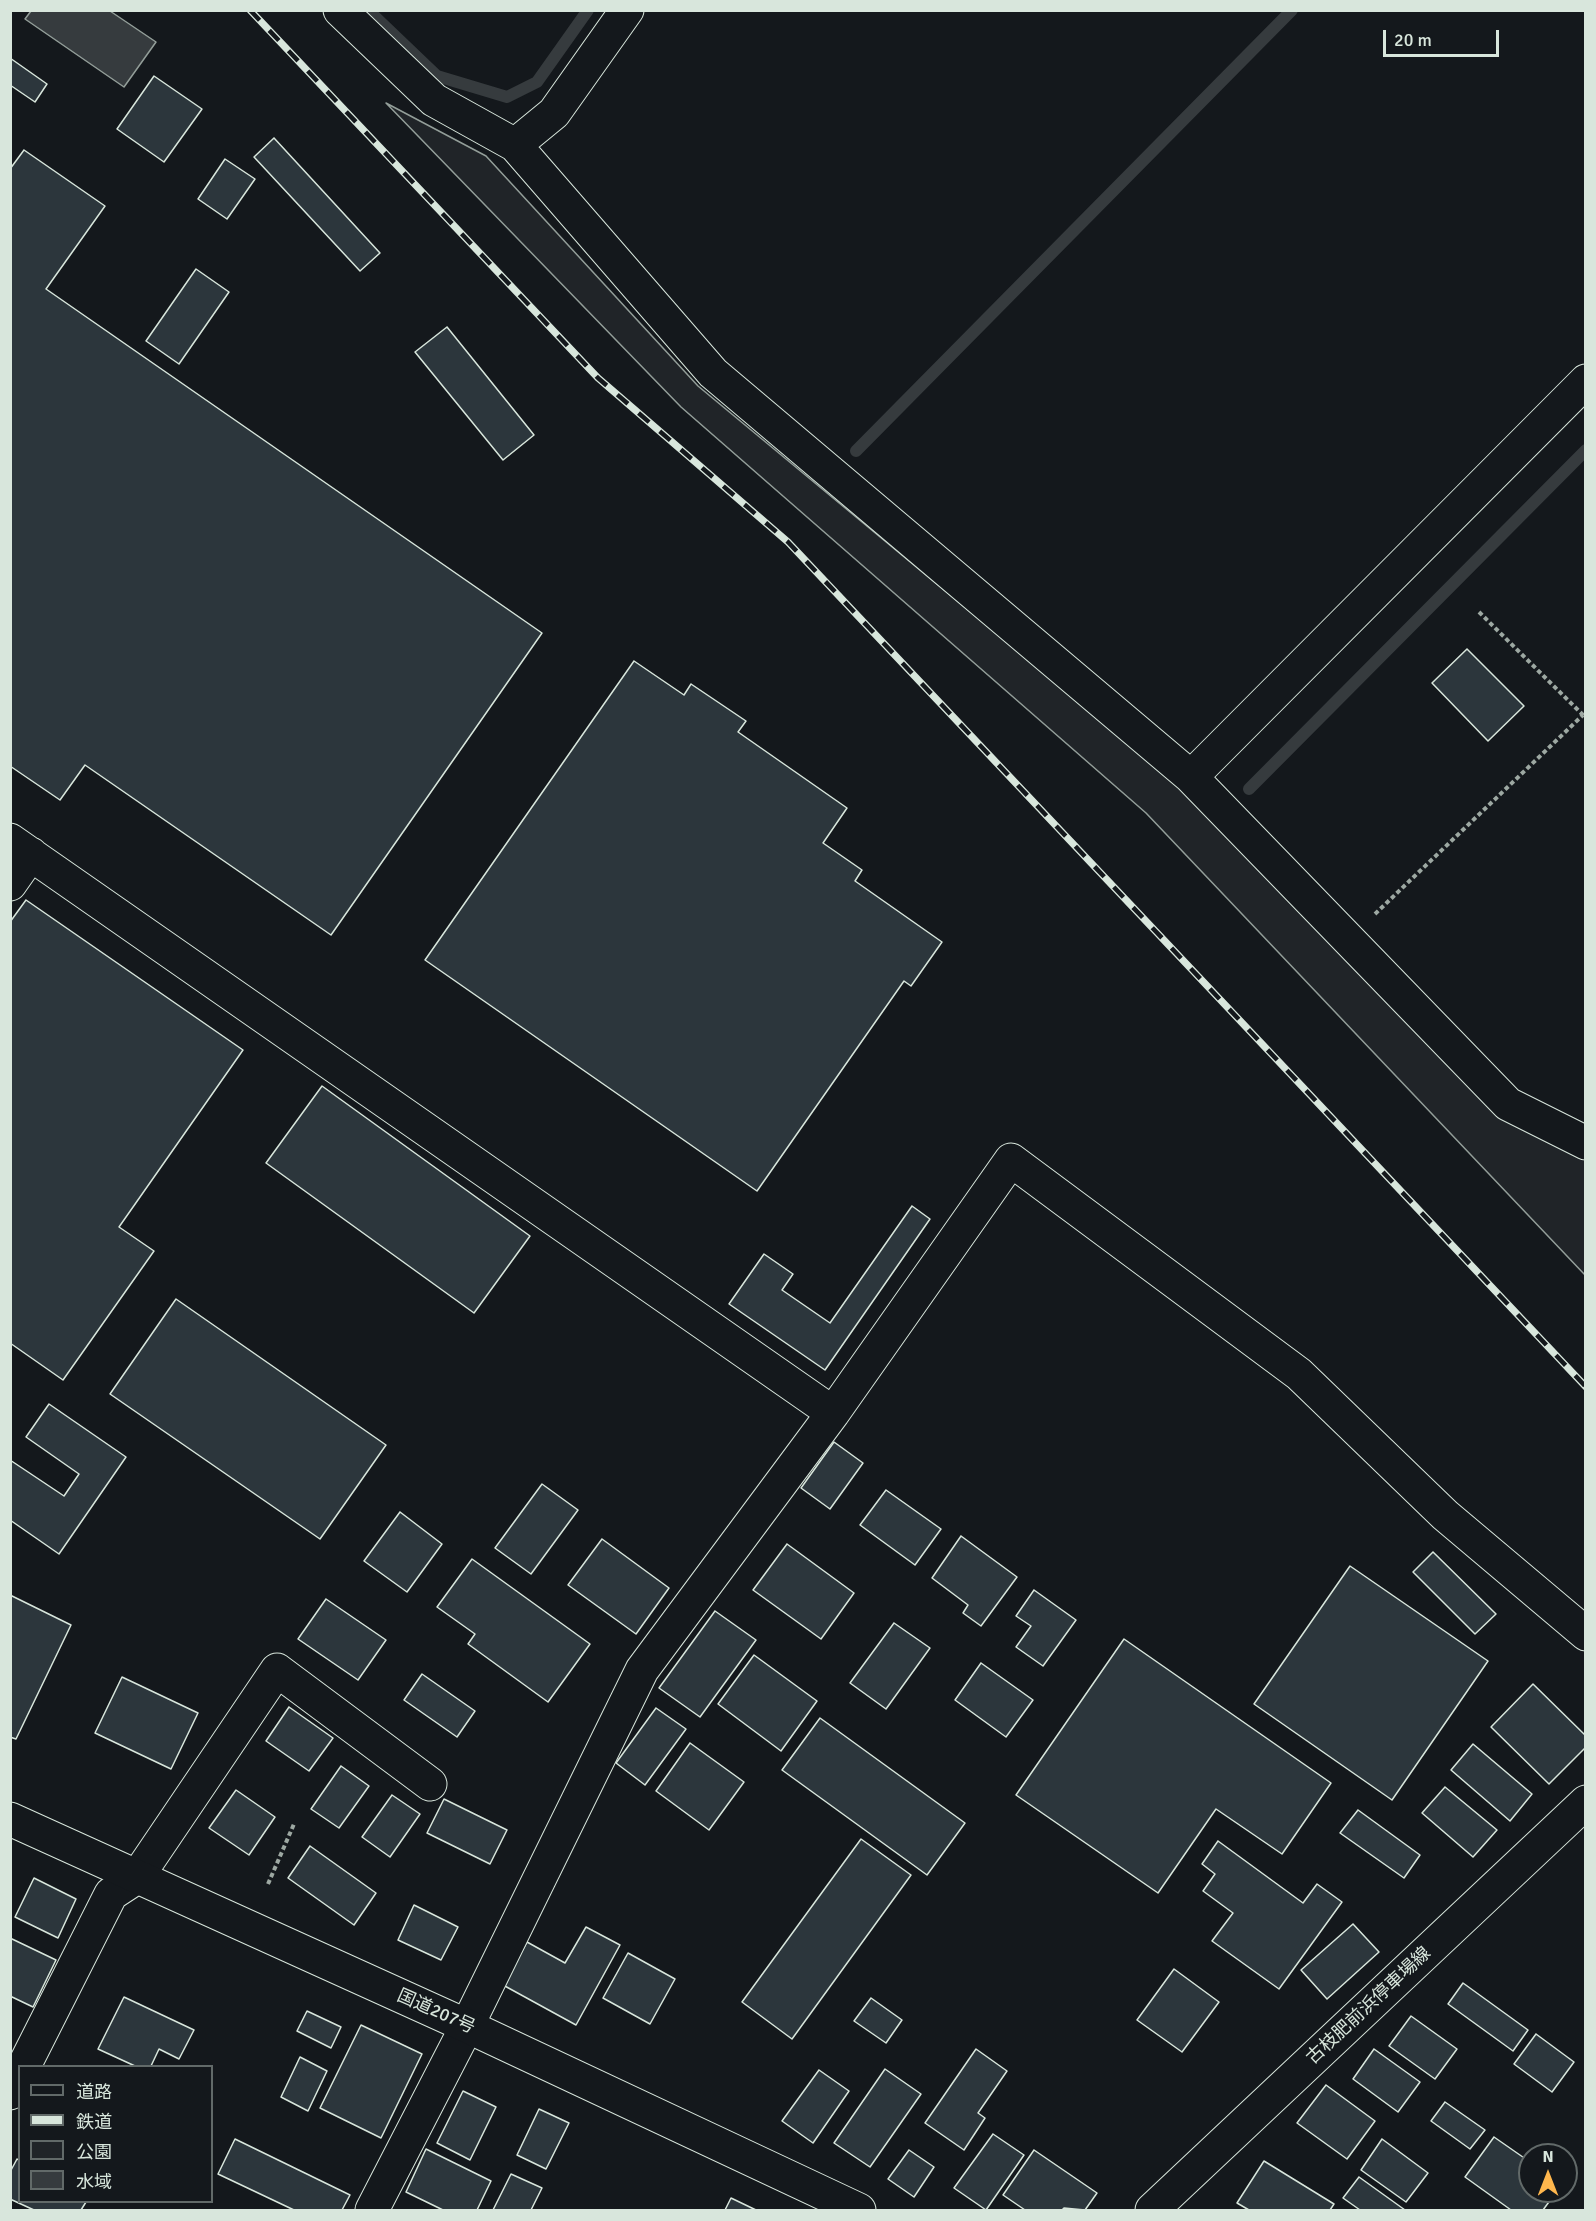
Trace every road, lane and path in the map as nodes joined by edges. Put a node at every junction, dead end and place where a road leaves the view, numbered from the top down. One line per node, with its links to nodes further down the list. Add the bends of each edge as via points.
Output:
1 (340, 10): 3 (main road, via 434,100)
2 (627, 10): 3 (main road, via 555,113)
3 (515, 145): 7 (main road, via 713,373)
4 (1586, 381): 7 (main road)
5 (1479, 612): 6 (path)
6 (1584, 717): 10 (path)
7 (1191, 777): 10 (main road)
8 (21, 847): 9 (main road); 12 (main road)
9 (10, 884)
10 (1348, 939): 11 (main road, via 1508,1104)
11 (1586, 1143)
12 (833, 1413): 13 (main road, via 1011,1160 1299,1374 1445,1515); 20 (main road, via 642,1670)
13 (1586, 1634)
14 (430, 1784): 18 (main road, via 277,1670)
15 (1586, 1802): 26 (main road, 古枝肥前浜停車場線)
16 (10, 1819): 18 (main road, 国道207号)
17 (294, 1824): 19 (path)
18 (137, 1877): 20 (main road, 国道207号); 21 (main road, via 111,1894)
19 (268, 1884)
20 (467, 2026): 24 (main road); 25 (main road, 国道207号)
21 (25, 2065)
22 (18, 2079): 23 (main road)
23 (10, 2093)
24 (372, 2211)
25 (859, 2211)
26 (1152, 2211)

